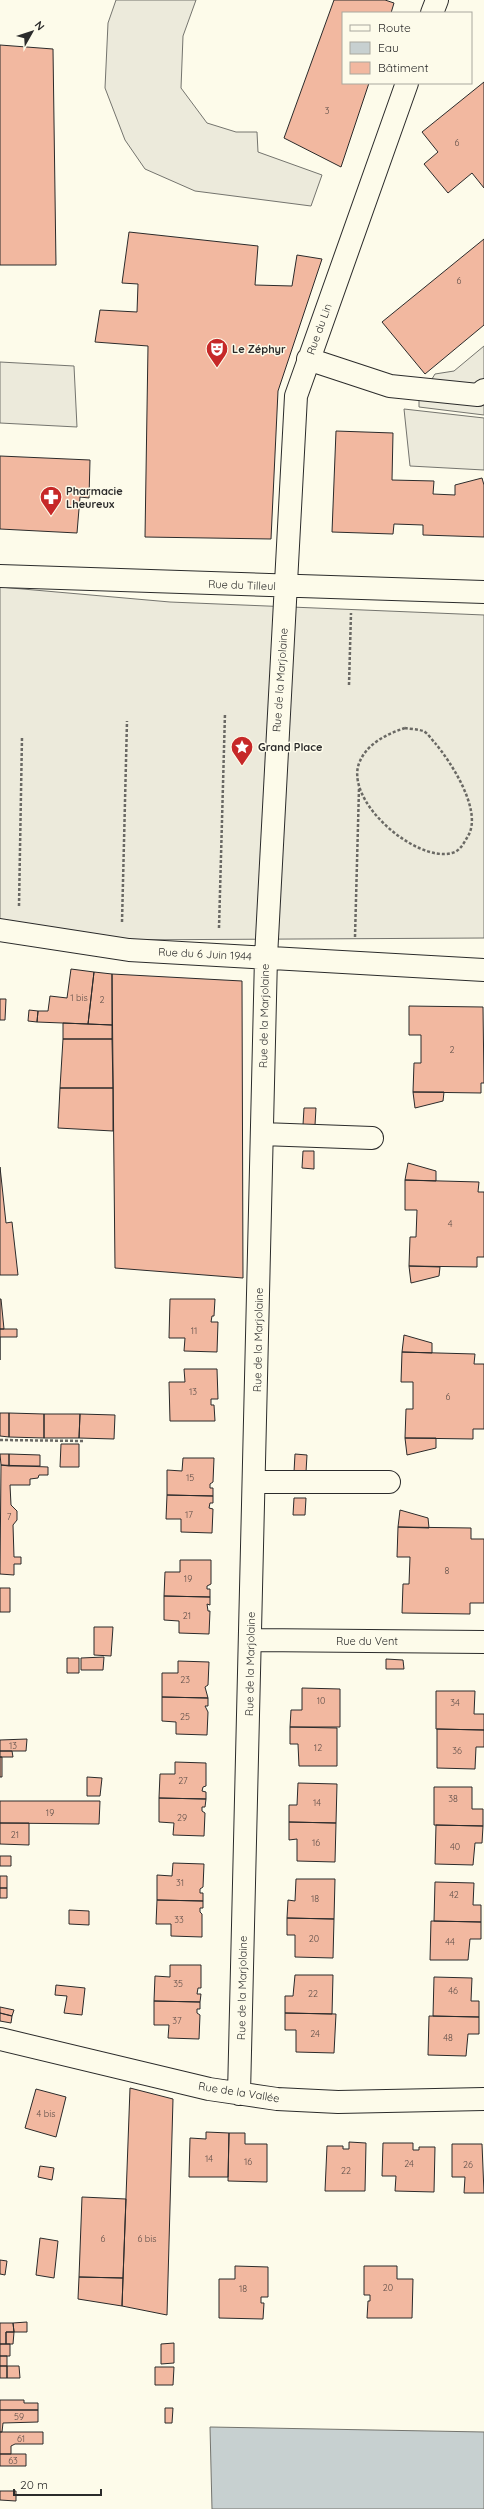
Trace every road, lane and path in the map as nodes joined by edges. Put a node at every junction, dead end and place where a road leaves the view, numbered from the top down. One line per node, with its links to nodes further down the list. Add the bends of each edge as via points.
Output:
1 (437, 0): 2 (street)
2 (432, 12)
3 (407, 84): 4 (street, Rue du Lin)
4 (308, 359): 5 (street, via 390,386 478,395); 7 (street, Rue du Lin, via 296,396)
5 (484, 390)
6 (0, 576): 7 (street, Rue du Tilleul)
7 (286, 586): 8 (street, Rue du Tilleul); 18 (street, Rue de la Marjolaine)
8 (351, 588): 9 (street, Rue du Tilleul); 10 (path)
9 (484, 592)
10 (349, 685)
11 (225, 713): 17 (path)
12 (127, 721): 16 (path)
13 (22, 737): 15 (path)
14 (358, 788): 14 (path, via 391,832 426,852 453,853 463,846 470,833 471,817 463,785 442,752 424,731 405,728 377,741 359,762); 19 (path)
15 (9, 931): 16 (street, Rue du 6 Juin 1944)
16 (122, 949): 17 (street, Rue du 6 Juin 1944)
17 (219, 955): 18 (street, Rue du 6 Juin 1944)
18 (266, 957): 19 (street, Rue du 6 Juin 1944); 21 (street, Rue de la Marjolaine)
19 (354, 963): 20 (street, Rue du 6 Juin 1944)
20 (484, 970)
21 (262, 1134): 22 (street); 25 (street, Rue de la Marjolaine)
22 (372, 1138)
23 (0, 1440): 24 (path)
24 (85, 1441)
25 (255, 1482): 26 (street); 27 (street, Rue de la Marjolaine)
26 (389, 1482)
27 (251, 1640): 28 (street, Rue du Vent); 30 (street, Rue de la Marjolaine)
28 (484, 1642)
29 (0, 2039): 30 (street, Rue de la Vallée)
30 (239, 2094): 31 (street, Rue de la Vallée, via 331,2102)
31 (484, 2099)

